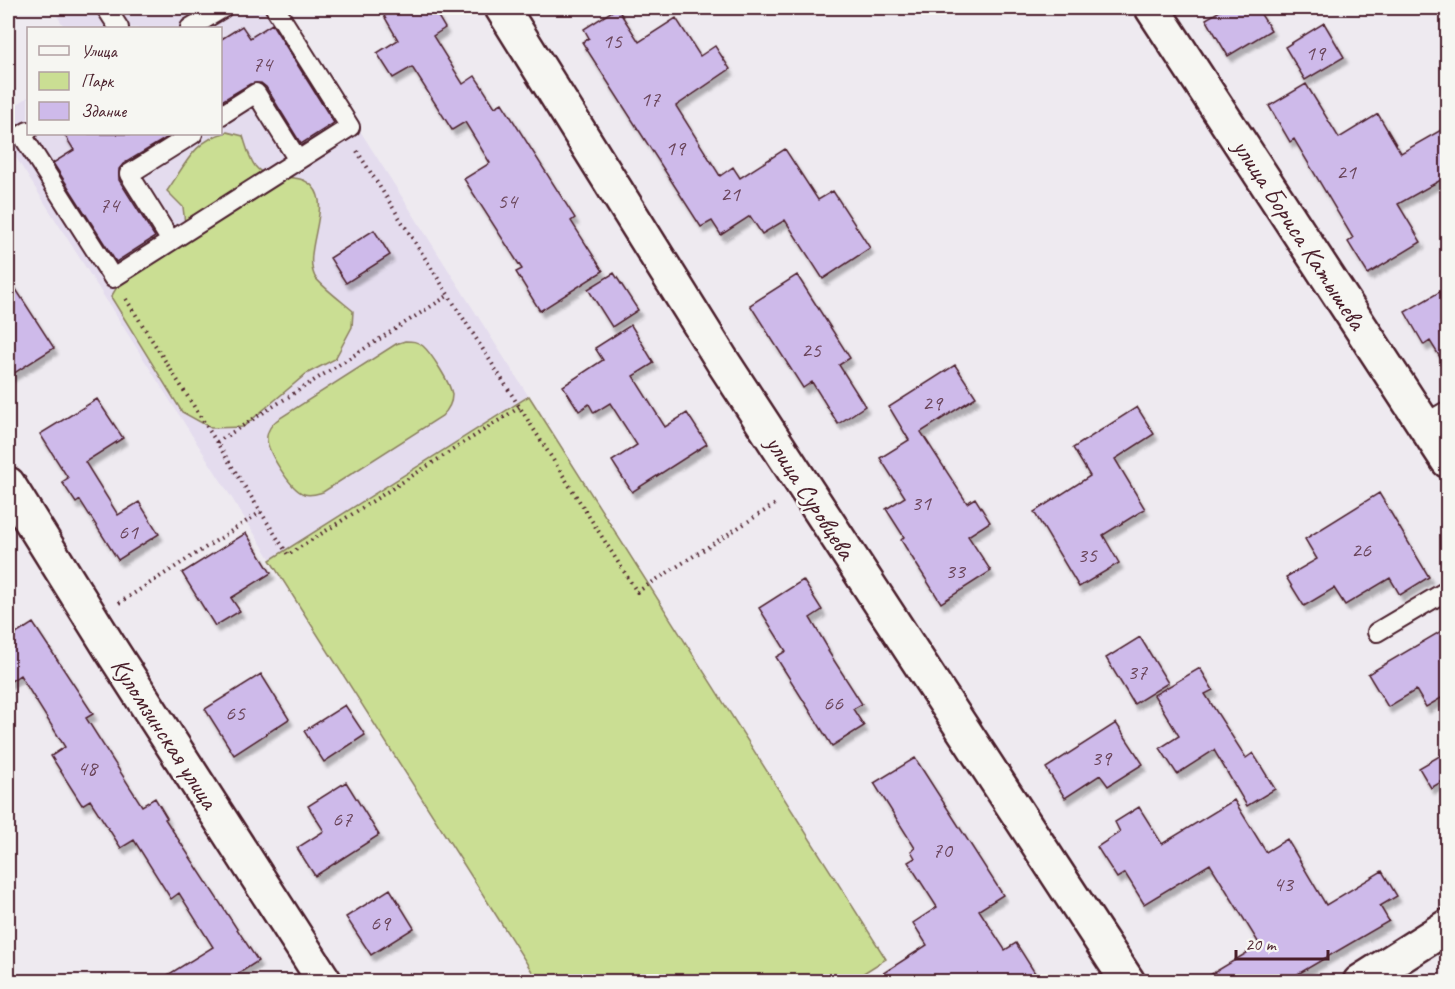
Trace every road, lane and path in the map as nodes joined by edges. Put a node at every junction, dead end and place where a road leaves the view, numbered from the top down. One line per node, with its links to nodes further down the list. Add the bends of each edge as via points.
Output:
1 (106, 8): 6 (lane)
2 (223, 8): 7 (lane)
3 (275, 8): 9 (lane, via 350,126)
4 (502, 8): 21 (street, улица Суровцева)
5 (1152, 8): 17 (street, улица Бориса Катышева)
6 (118, 27)
7 (192, 27)
8 (222, 115): 12 (lane, via 256,93)
9 (344, 130): 12 (lane); 15 (path)
10 (27, 132): 14 (lane, via 22,135)
11 (192, 135): 13 (lane, via 129,174)
12 (298, 160): 13 (lane)
13 (171, 241): 14 (lane)
14 (112, 278): 18 (path)
15 (449, 295): 16 (path); 18 (path)
16 (520, 407): 21 (path, via 637,592); 22 (path, via 288,555)
17 (1436, 417): 19 (street, улица Бориса Катышева)
18 (217, 442): 22 (path)
19 (1448, 461)
20 (8, 484): 24 (street, Куломзинская улица)
21 (804, 486): 28 (street, улица Суровцева)
22 (261, 512): 24 (path)
23 (1448, 590): 25 (lane)
24 (93, 620): 27 (street, Куломзинская улица)
25 (1377, 632)
26 (1448, 926): 29 (street)
27 (325, 981)
28 (1128, 981)
29 (1360, 981)

